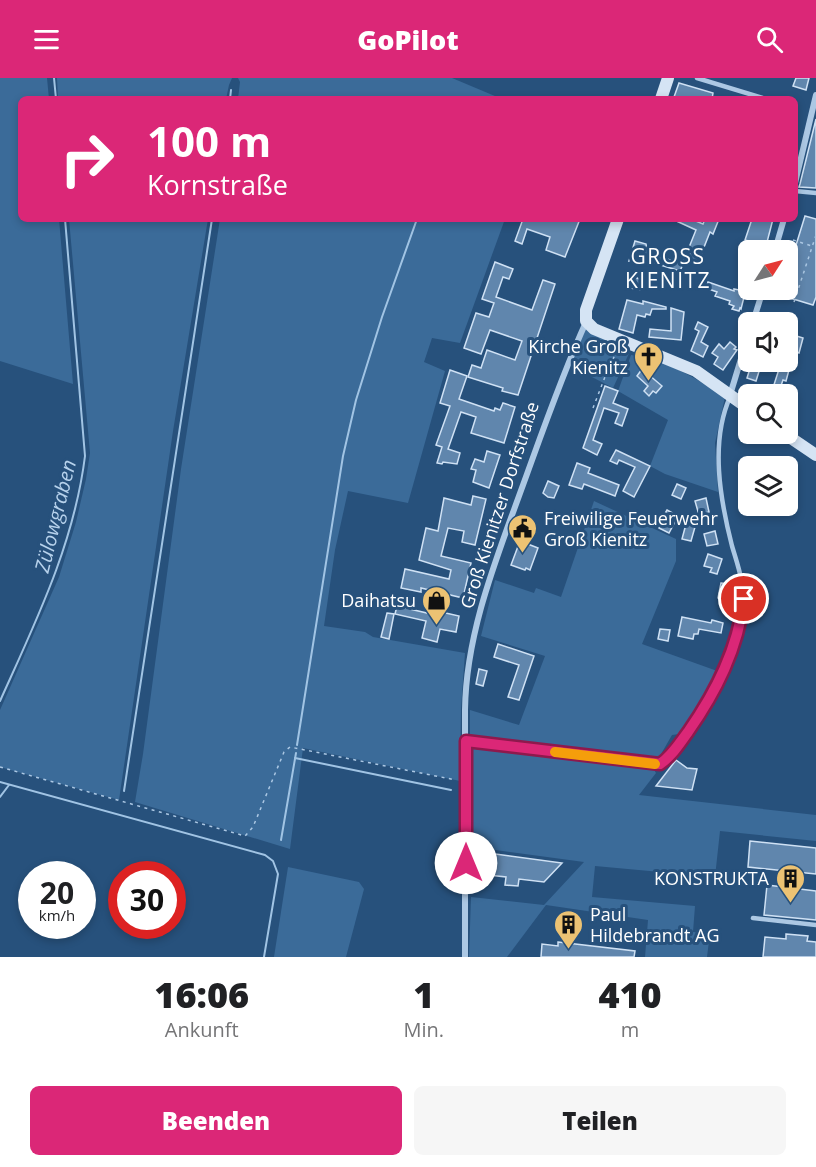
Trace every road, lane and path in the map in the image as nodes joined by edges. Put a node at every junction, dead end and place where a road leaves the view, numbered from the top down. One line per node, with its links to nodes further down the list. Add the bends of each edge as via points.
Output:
1 (668, 78): 4 (main road)
2 (697, 78): 5 (lane)
3 (816, 95): 6 (street)
4 (662, 96)
5 (751, 96)
6 (798, 170)
7 (798, 191): 8 (lane)
8 (816, 193)
9 (617, 222): 18 (main road, Groß Kienitzer Dorfstraße, via 586,310)
10 (783, 222): 12 (street)
11 (816, 235): 14 (path)
12 (778, 240)
13 (798, 242): 14 (path)
14 (812, 246): 16 (path)
15 (798, 273): 16 (path)
16 (803, 275): 17 (path)
17 (794, 302)
18 (586, 321): 19 (main road, via 594,329); 26 (street, Groß Kienitzer Dorfstraße, via 555,393 496,560 469,657)
19 (622, 341): 21 (main road, via 696,371); 23 (path)
20 (738, 369): 21 (street)
21 (730, 395): 22 (main road); 26 (lane, via 722,414 720,480 744,599 742,617 720,679 672,753 660,764 650,764)
22 (738, 401)
23 (593, 408)
24 (798, 443): 25 (main road)
25 (816, 455)
26 (466, 741): 28 (street, Groß Kienitzer Dorfstraße)
27 (0, 766): 28 (path, via 245,836 253,827 284,752 290,747)
28 (466, 782): 31 (street, Groß Kienitzer Dorfstraße)
29 (753, 918): 30 (lane)
30 (816, 925)
31 (465, 957)

